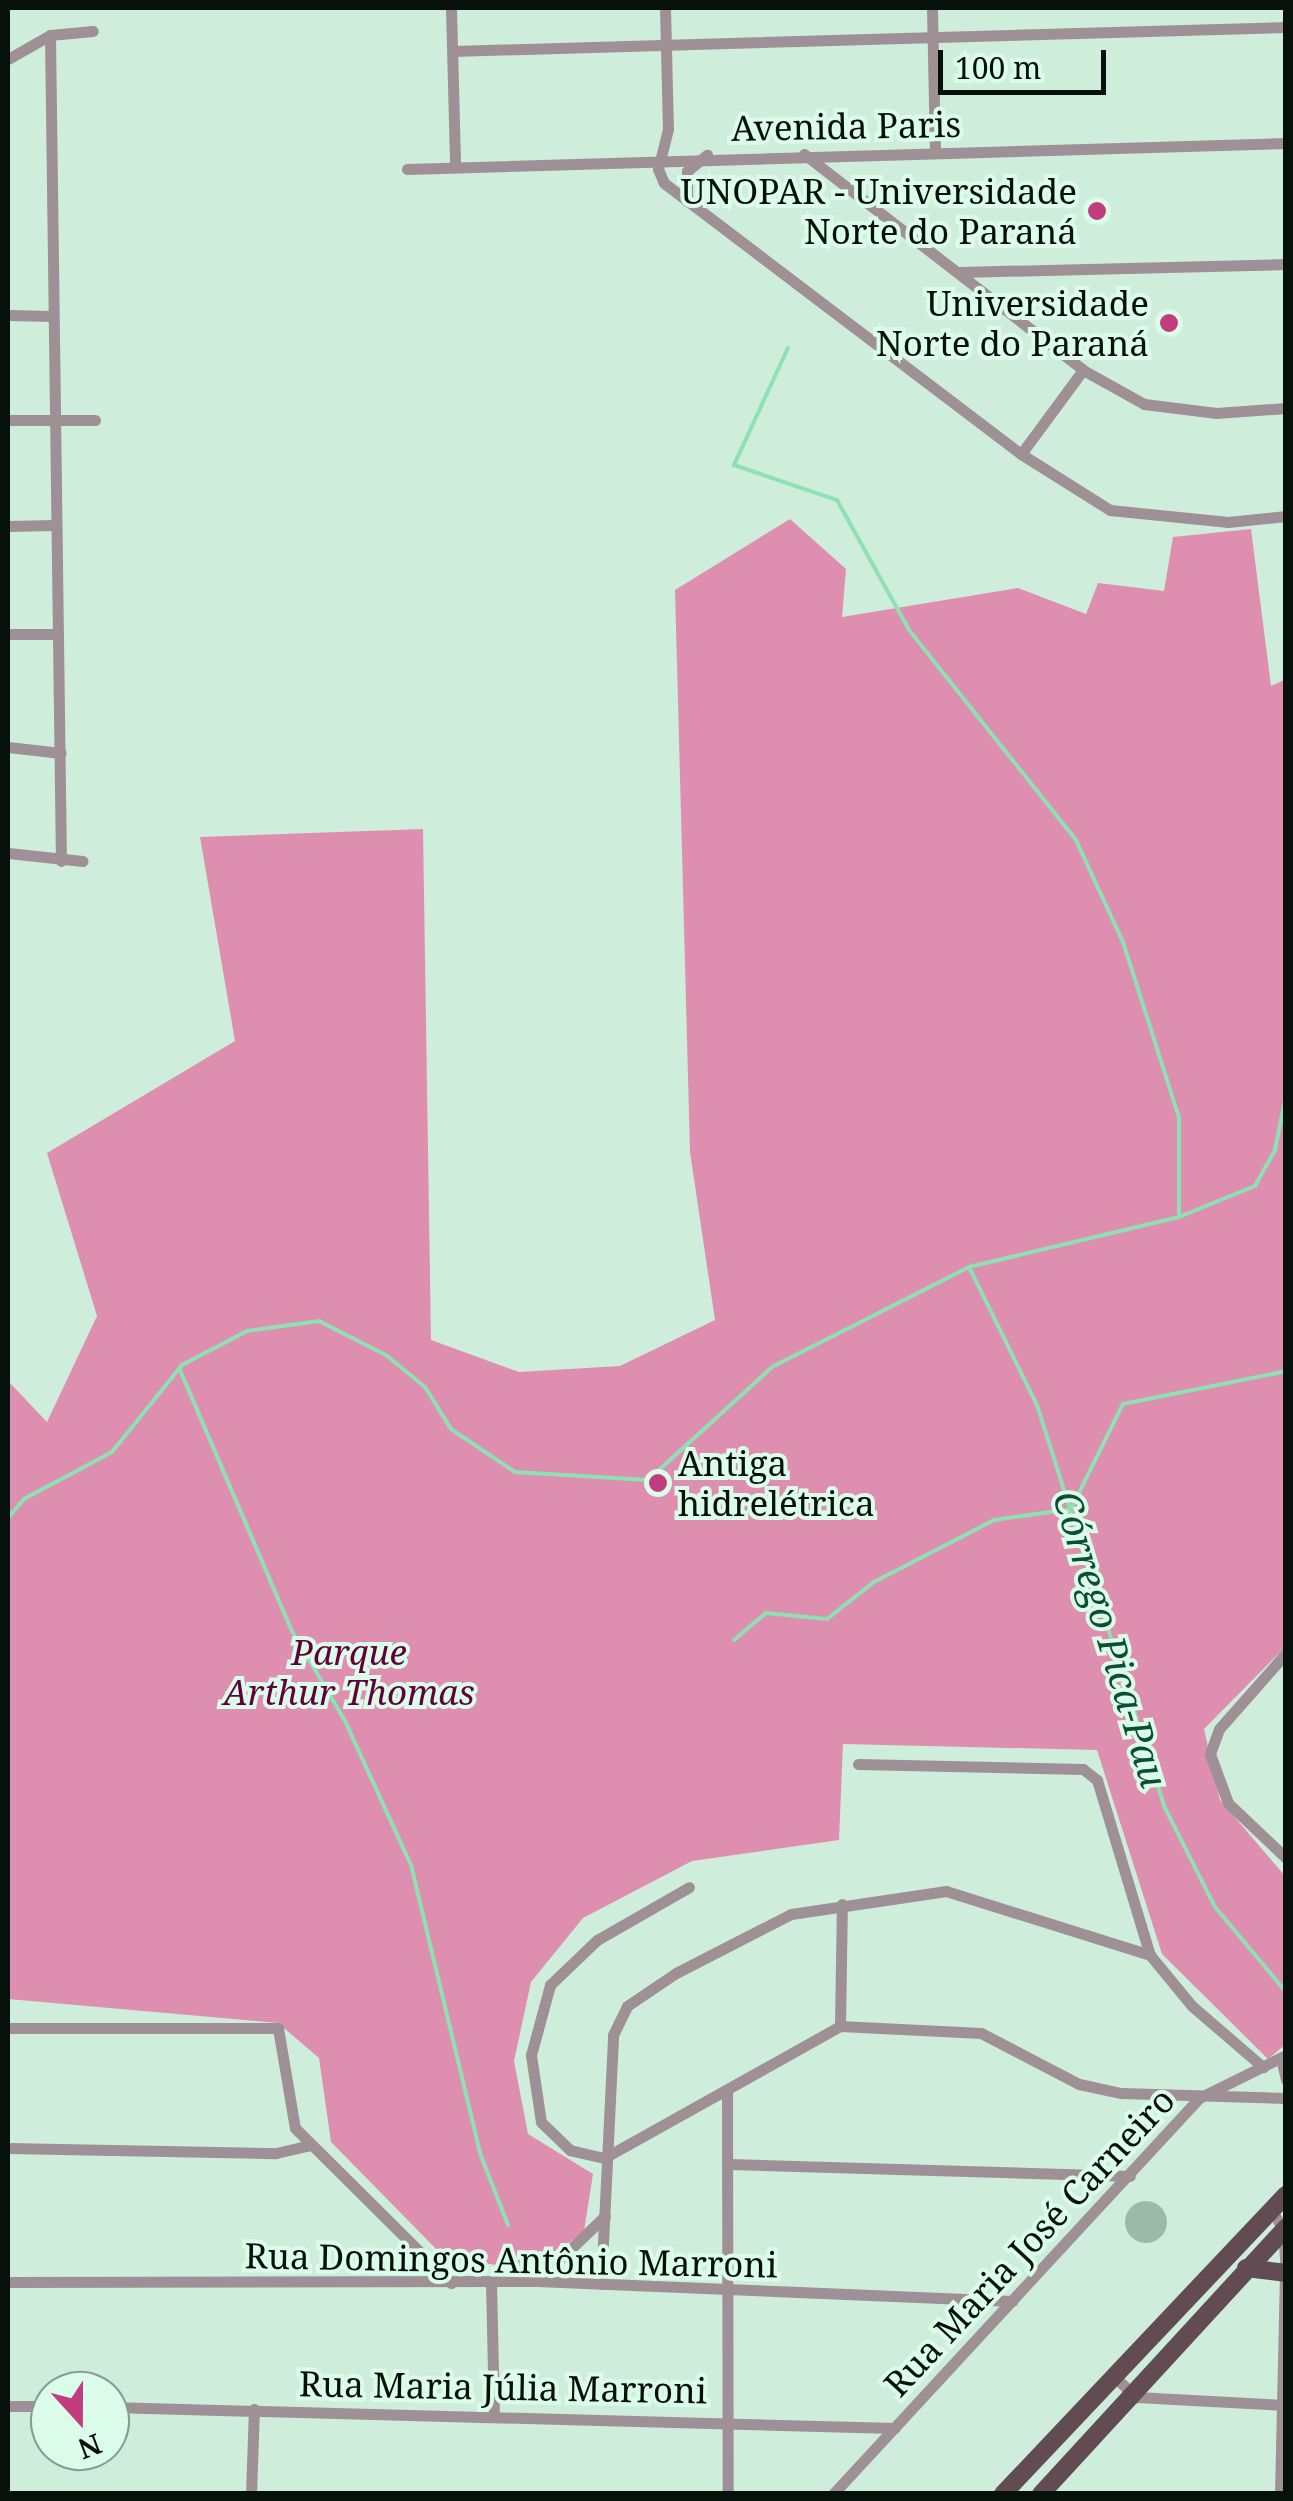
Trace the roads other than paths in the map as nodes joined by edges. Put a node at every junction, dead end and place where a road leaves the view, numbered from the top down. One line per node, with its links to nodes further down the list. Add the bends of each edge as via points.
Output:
1 (452, 8): 9 (street)
2 (666, 8): 8 (street)
3 (932, 8): 7 (street)
4 (1286, 27): 7 (street)
5 (93, 30): 6 (street)
6 (50, 34): 10 (street); 22 (street)
7 (933, 37): 8 (street); 12 (street)
8 (667, 45): 9 (street); 15 (street)
9 (453, 51): 16 (street)
10 (8, 60)
11 (1286, 142): 12 (street, Avenida Paris)
12 (934, 153): 13 (street, Avenida Paris)
13 (804, 154): 14 (street, Avenida Paris); 20 (street)
14 (708, 155): 15 (street, Avenida Paris); 18 (street, via 687,172)
15 (663, 156): 16 (street, Avenida Paris); 18 (street, via 659,176)
16 (455, 166): 17 (street, Avenida Paris)
17 (407, 169)
18 (687, 201): 28 (street)
19 (1286, 264): 20 (street)
20 (960, 272): 23 (street)
21 (8, 315): 22 (street)
22 (52, 316): 26 (street)
23 (1083, 370): 24 (street, via 1144,404 1216,413); 28 (street)
24 (1286, 408)
25 (8, 420): 26 (street)
26 (53, 420): 27 (street); 30 (street)
27 (95, 420)
28 (1021, 454): 29 (street, via 1110,510 1228,522)
29 (1286, 516)
30 (55, 525): 31 (street); 33 (street)
31 (8, 526)
32 (8, 634): 33 (street)
33 (58, 634): 35 (street)
34 (8, 747): 35 (street)
35 (61, 753): 37 (street)
36 (8, 853): 37 (street)
37 (61, 861): 38 (street)
38 (82, 861)
39 (1286, 1654): 41 (street, via 1219,1730 1210,1754 1228,1802)
40 (858, 1764): 44 (street, via 1083,1769 1097,1780)
41 (1286, 1858)
42 (689, 1888): 55 (street, via 596,1940 550,1985 530,2055 541,2122 570,2150)
43 (842, 1904): 44 (street, via 946,1891); 45 (street); 55 (street, via 746,1931 627,2006 613,2035)
44 (1150, 1955): 48 (street, via 1192,2006)
45 (840, 2026): 50 (street); 51 (street, via 981,2033 1078,2084)
46 (8, 2028): 53 (street, via 278,2028 293,2122)
47 (1283, 2056): 48 (street, Rua Maria José Carneiro); 49 (street)
48 (1263, 2067): 51 (street, Rua Maria José Carneiro)
49 (1286, 2079)
50 (727, 2090): 55 (street); 56 (street)
51 (1199, 2098): 52 (street); 57 (street, Rua Maria José Carneiro)
52 (1286, 2098)
53 (310, 2145): 54 (street, via 276,2153); 67 (street)
54 (8, 2148)
55 (604, 2158): 60 (street)
56 (730, 2164): 57 (street); 69 (street)
57 (1130, 2176): 70 (street, Rua Maria José Carneiro)
58 (1286, 2195): 59 (main road)
59 (1270, 2208): 61 (street); 71 (main road)
60 (605, 2216): 64 (street); 68 (street)
61 (1284, 2229): 62 (main road); 63 (street)
62 (1246, 2268): 63 (main road); 72 (main road)
63 (1285, 2273): 73 (street)
64 (537, 2281): 66 (street, Rua Domingos Antônio Marroni); 68 (street, Rua Domingos Antônio Marroni)
65 (8, 2282): 67 (street, Rua Domingos Antônio Marroni)
66 (490, 2282): 67 (street, Rua Domingos Antônio Marroni); 76 (street)
67 (451, 2283)
68 (601, 2284): 69 (street, Rua Domingos Antônio Marroni)
69 (729, 2290): 70 (street, Rua Domingos Antônio Marroni); 77 (street)
70 (1013, 2301): 78 (street, Rua Maria José Carneiro)
71 (1116, 2378): 72 (street); 82 (main road)
72 (1136, 2397): 73 (street); 83 (main road)
73 (1284, 2404): 84 (street)
74 (130, 2407): 75 (street, Rua Maria Júlia Marroni)
75 (254, 2409): 76 (street, Rua Maria Júlia Marroni); 79 (street)
76 (494, 2414): 77 (street, Rua Maria Júlia Marroni)
77 (728, 2420): 78 (street, Rua Maria Júlia Marroni); 80 (street)
78 (894, 2428): 81 (street, Rua Maria José Carneiro)
79 (251, 2494)
80 (728, 2494)
81 (834, 2494)
82 (1003, 2494)
83 (1041, 2494)
84 (1280, 2494)

